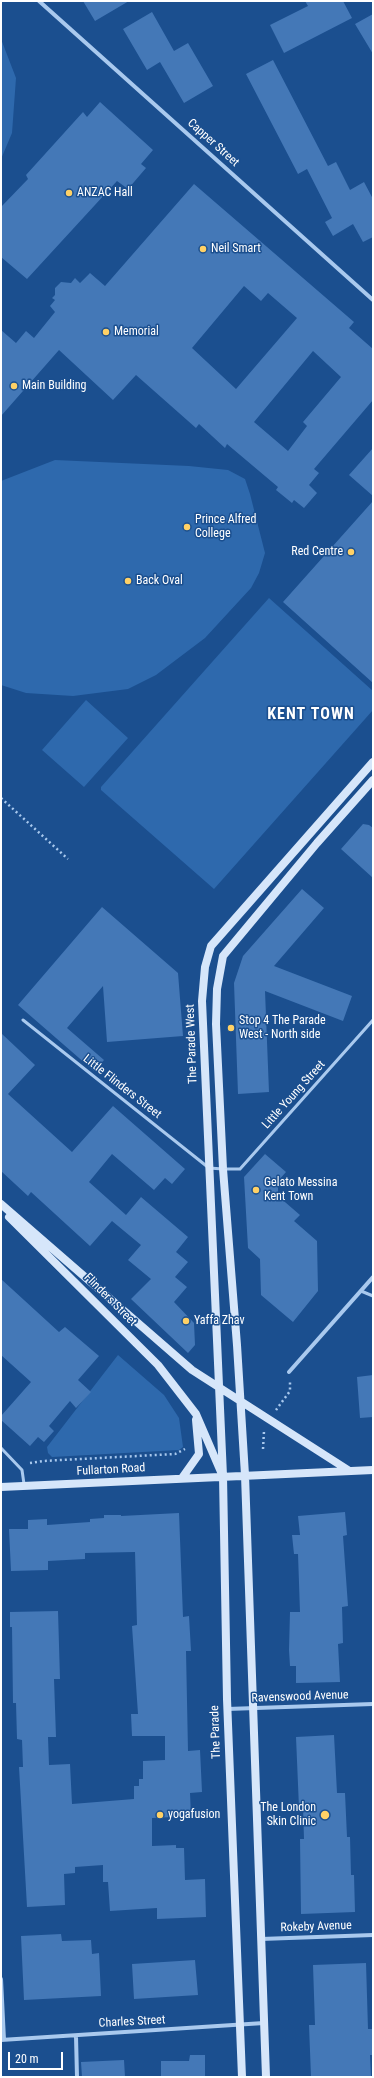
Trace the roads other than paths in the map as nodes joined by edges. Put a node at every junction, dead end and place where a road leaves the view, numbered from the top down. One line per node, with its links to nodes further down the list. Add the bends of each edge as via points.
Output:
1 (39, 1): 2 (street, Capper Street)
2 (373, 300)
3 (373, 762): 7 (main road, The Parade West, via 211,946 205,967 202,1000)
4 (373, 780): 8 (main road, The Parade West, via 223,956 217,988 216,1024)
5 (24, 1020): 7 (lane, Little Flinders Street)
6 (373, 1020): 8 (lane, Little Young Street, via 240,1169)
7 (209, 1168): 8 (lane, Little Young Street); 15 (main road, The Parade West)
8 (223, 1169): 16 (main road, The Parade West)
9 (1, 1204): 15 (main road, Flinders Street, via 192,1370)
10 (1, 1209): 17 (main road, Flinders Street, via 158,1365)
11 (373, 1277): 12 (street)
12 (361, 1291): 13 (lane); 14 (street)
13 (373, 1296)
14 (289, 1372)
15 (219, 1387): 16 (main road, Flinders Street); 22 (main road, The Parade)
16 (240, 1400): 19 (main road, Flinders Street); 21 (main road)
17 (196, 1414): 22 (main road, Flinders Street); 23 (main road, via 199,1454)
18 (1, 1448): 24 (lane, via 22,1470)
19 (348, 1470): 20 (main road); 21 (main road)
20 (373, 1470)
21 (244, 1475): 22 (main road, Fullarton Road); 28 (main road)
22 (223, 1476): 23 (main road, Fullarton Road); 27 (main road, The Parade)
23 (182, 1478): 24 (main road, Fullarton Road)
24 (24, 1486): 25 (main road, Fullarton Road)
25 (1, 1487)
26 (373, 1704): 28 (street, Ravenswood Avenue)
27 (227, 1709): 28 (street, Ravenswood Avenue); 33 (main road, The Parade)
28 (253, 1709): 30 (main road)
29 (373, 1935): 30 (street, Rokeby Avenue)
30 (261, 1939): 32 (main road)
31 (1, 1979): 35 (street)
32 (264, 2023): 33 (street, Charles Street); 38 (main road)
33 (240, 2026): 34 (street, Charles Street); 37 (main road, The Parade)
34 (76, 2036): 35 (street, Charles Street); 36 (street)
35 (2, 2040)
36 (77, 2077)
37 (242, 2077)
38 (266, 2077)

